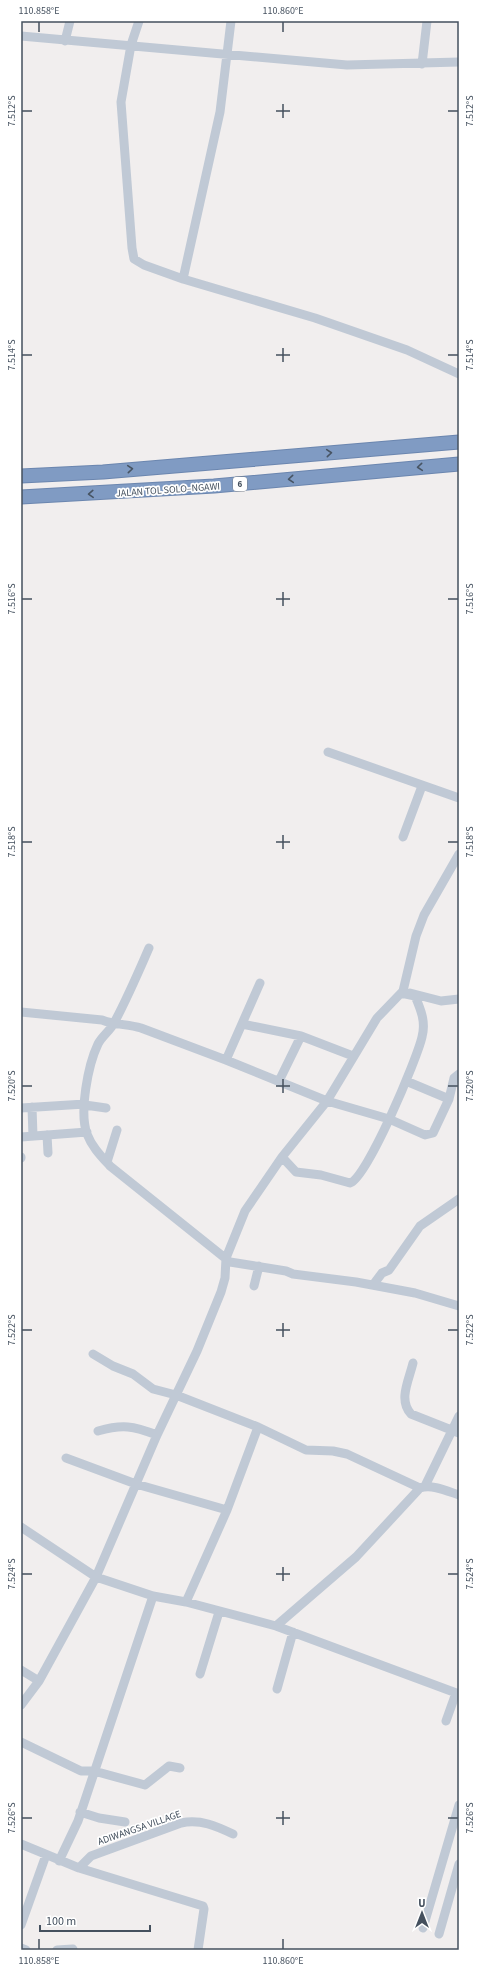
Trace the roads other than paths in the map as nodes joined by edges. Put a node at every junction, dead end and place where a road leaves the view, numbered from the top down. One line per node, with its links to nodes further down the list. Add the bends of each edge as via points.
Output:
1 (70, 21): 6 (street)
2 (139, 21): 7 (street)
3 (231, 21): 8 (street)
4 (427, 21): 10 (street)
5 (21, 36): 6 (street)
6 (65, 41): 7 (street)
7 (131, 45): 8 (street); 11 (street, via 121,102 133,254 138,262)
8 (228, 54): 10 (street, via 347,65); 11 (street, via 218,120)
9 (459, 62): 10 (street)
10 (422, 64)
11 (183, 279): 12 (street, via 315,318 407,350)
12 (459, 374)
13 (459, 442): 15 (highway, one-way to 13, via 103,472)
14 (459, 464): 16 (highway, JALAN TOL SOLO–NGAWI / 6, one-way to 16, via 214,486)
15 (21, 476)
16 (21, 497)
17 (328, 752): 18 (street)
18 (422, 786): 19 (street); 20 (street)
19 (459, 798)
20 (403, 837)
21 (459, 854): 24 (street, via 424,915)
22 (149, 948): 27 (street)
23 (260, 983): 28 (street)
24 (402, 992): 25 (street, via 441,1000); 30 (street, via 377,1018); 34 (street, via 415,996 424,1024 422,1037)
25 (459, 999)
26 (21, 1012): 27 (street, via 102,1020)
27 (114, 1024): 31 (street, via 141,1028); 37 (street, via 98,1043)
28 (242, 1024): 29 (street); 31 (street)
29 (301, 1036): 30 (street); 33 (street)
30 (353, 1056): 36 (street)
31 (226, 1060): 33 (street)
32 (459, 1074): 35 (street, via 454,1078)
33 (279, 1081): 36 (street)
34 (406, 1081): 35 (street); 41 (street)
35 (449, 1099): 41 (street, via 431,1135 425,1135)
36 (327, 1101): 41 (street); 48 (street)
37 (85, 1105): 39 (street); 40 (street); 43 (street)
38 (21, 1108): 39 (street)
39 (32, 1108): 45 (street)
40 (106, 1108)
41 (389, 1119): 48 (street, via 359,1176 352,1182 296,1172)
42 (117, 1130): 49 (street)
43 (86, 1132): 44 (street); 49 (street, via 97,1152)
44 (47, 1135): 45 (street); 47 (street)
45 (33, 1136): 46 (street)
46 (21, 1137)
47 (48, 1153)
48 (282, 1157): 51 (street, via 245,1211)
49 (107, 1162): 51 (street)
50 (459, 1199): 53 (street, via 420,1226 389,1270 382,1273)
51 (226, 1258): 52 (street, via 230,1262); 58 (street, via 225,1278 220,1292 197,1351)
52 (259, 1266): 53 (street, via 293,1274); 54 (street)
53 (373, 1285): 55 (street, via 416,1293)
54 (254, 1286)
55 (459, 1306)
56 (93, 1354): 58 (street, via 132,1374 153,1389)
57 (413, 1363): 62 (street, via 404,1396 406,1410)
58 (176, 1394): 60 (street); 63 (street)
59 (459, 1416): 62 (street)
60 (258, 1427): 66 (street, via 306,1450 347,1454); 68 (street)
61 (98, 1431): 63 (street, via 116,1427 136,1427)
62 (456, 1432): 66 (street)
63 (157, 1435): 65 (street)
64 (66, 1458): 65 (street)
65 (136, 1484): 68 (street); 70 (street)
66 (422, 1487): 67 (street); 74 (street, via 361,1553)
67 (459, 1494)
68 (227, 1510): 72 (street)
69 (21, 1526): 70 (street)
70 (96, 1577): 71 (street); 78 (street)
71 (153, 1596): 72 (street); 85 (street)
72 (186, 1602): 73 (street)
73 (219, 1612): 74 (street); 77 (street)
74 (276, 1626): 75 (street)
75 (293, 1632): 79 (street); 80 (street)
76 (21, 1670): 78 (street)
77 (200, 1674)
78 (39, 1681): 81 (street)
79 (277, 1690)
80 (458, 1693): 82 (street)
81 (21, 1705)
82 (446, 1721)
83 (21, 1742): 85 (street, via 81,1771)
84 (180, 1768): 85 (street, via 169,1766 146,1788)
85 (94, 1771): 87 (street)
86 (459, 1805): 96 (street)
87 (80, 1812): 88 (street); 92 (street)
88 (125, 1822)
89 (233, 1834): 94 (street, ADIWANGSA VILLAGE, via 203,1822 182,1823 91,1856)
90 (21, 1844): 91 (street)
91 (46, 1855): 92 (street); 95 (street)
92 (58, 1861): 94 (street)
93 (459, 1864): 97 (street)
94 (79, 1868): 102 (street, via 203,1906)
95 (21, 1925)
96 (423, 1928)
97 (439, 1934)
98 (21, 1948): 100 (street)
99 (73, 1949): 101 (street)
100 (26, 1950)
101 (57, 1950)
102 (198, 1950)

